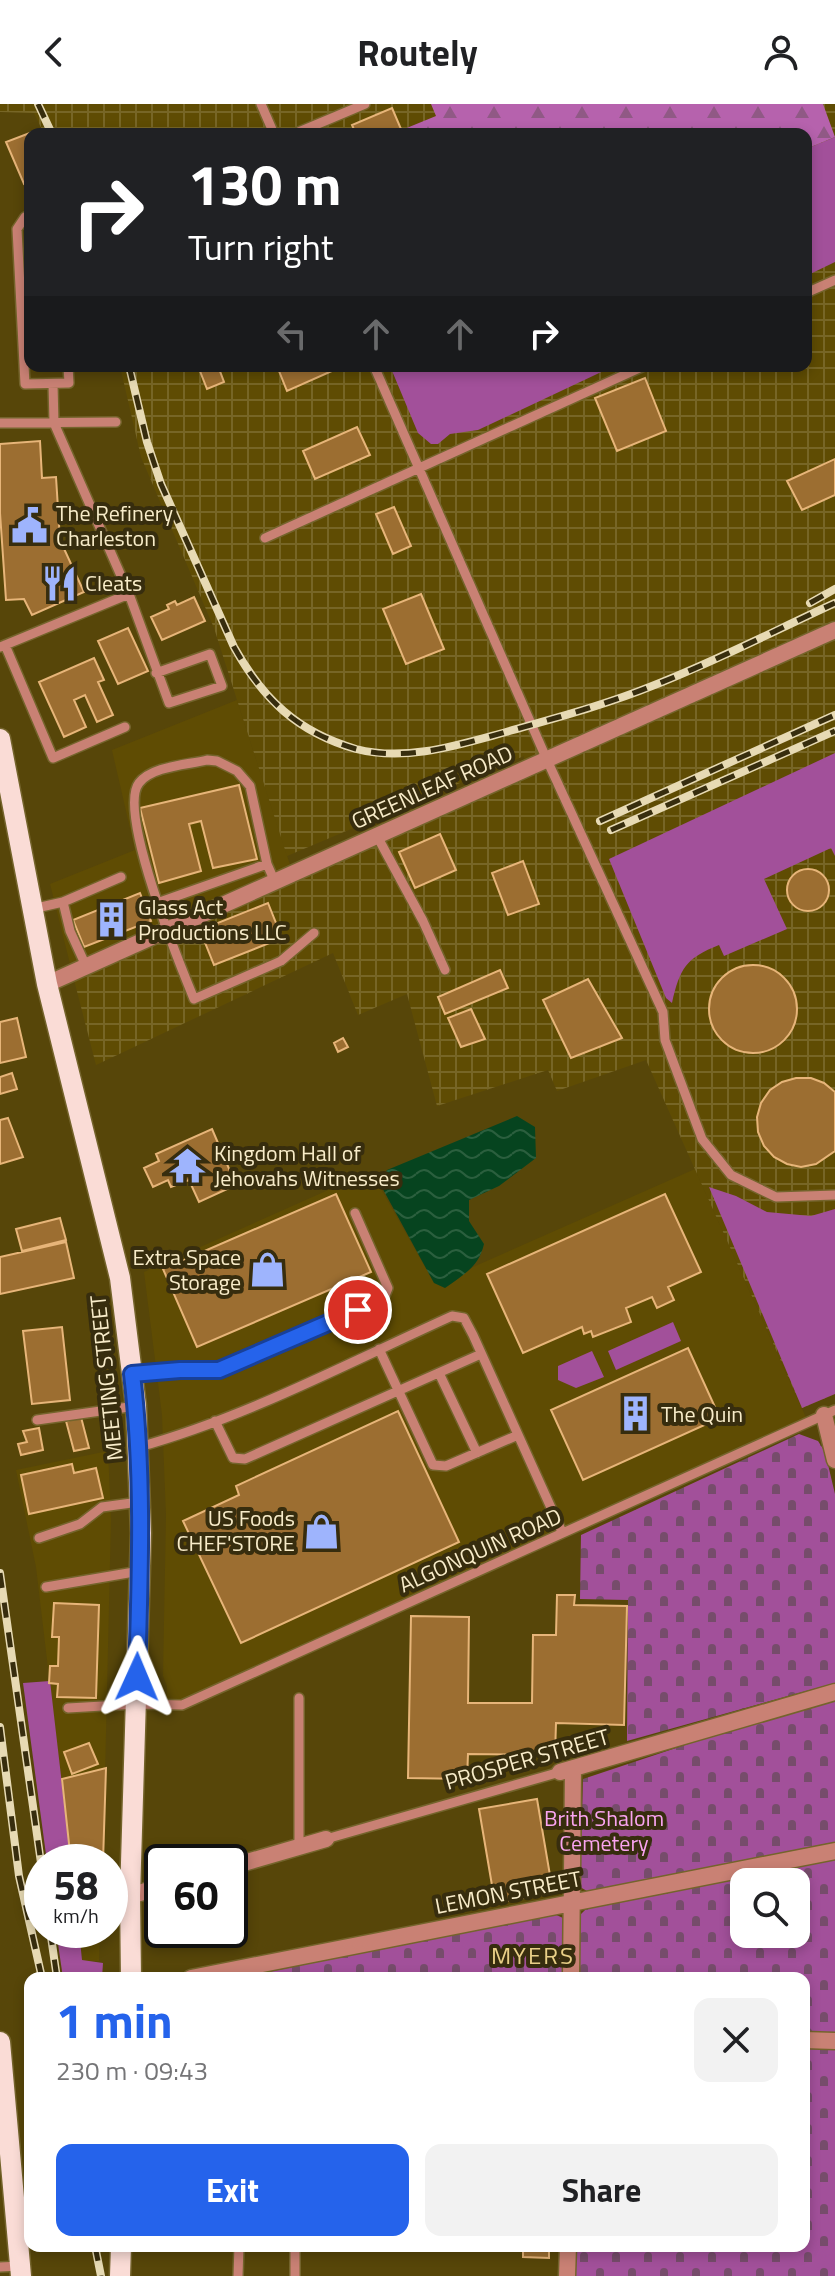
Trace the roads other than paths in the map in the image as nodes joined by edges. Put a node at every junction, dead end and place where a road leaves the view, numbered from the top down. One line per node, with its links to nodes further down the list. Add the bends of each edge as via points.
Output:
1 (261, 104): 3 (lane)
2 (365, 104): 4 (lane)
3 (271, 128)
4 (308, 128)
5 (24, 218): 8 (lane, via 17,229)
6 (835, 280): 7 (lane)
7 (812, 290)
8 (24, 365)
9 (24, 372): 13 (lane, via 25,384)
10 (68, 372): 13 (lane, via 69,383)
11 (377, 372): 17 (lane)
12 (631, 372): 17 (lane)
13 (53, 384): 16 (lane)
14 (116, 422): 16 (lane)
15 (0, 423): 16 (lane)
16 (54, 423): 19 (lane)
17 (417, 469): 18 (lane); 25 (lane)
18 (265, 538)
19 (129, 594): 21 (lane); 22 (lane)
20 (835, 630): 25 (street, GREENLEAF ROAD)
21 (3, 646): 23 (lane, via 53,758)
22 (156, 673): 22 (lane, via 210,654 222,686 169,703)
23 (125, 727)
24 (0, 739): 32 (main road, MEETING STREET)
25 (547, 760): 26 (street, GREENLEAF ROAD); 38 (lane, via 663,1012 665,1040 702,1139 731,1175 776,1197)
26 (377, 836): 29 (street, GREENLEAF ROAD); 36 (lane)
27 (267, 864): 29 (lane); 31 (lane); 31 (lane, via 250,786 237,771 207,760 148,774 133,796)
28 (121, 877): 30 (lane)
29 (275, 882): 33 (street, GREENLEAF ROAD)
30 (63, 902): 32 (lane); 35 (lane)
31 (157, 903): 33 (lane)
32 (31, 909): 37 (main road, MEETING STREET)
33 (166, 930): 34 (lane, via 194,999 281,961); 35 (street, GREENLEAF ROAD)
34 (314, 933)
35 (86, 966): 37 (street, GREENLEAF ROAD)
36 (445, 970)
37 (47, 984): 43 (main road, MEETING STREET, via 120,1278)
38 (835, 1195)
39 (355, 1213): 43 (lane, via 388,1288 384,1298 219,1370)
40 (379, 1349): 41 (lane, via 452,1316 464,1318); 44 (lane); 48 (lane)
41 (481, 1354): 42 (lane); 49 (lane)
42 (439, 1373): 44 (lane); 51 (lane)
43 (132, 1374): 45 (main road, MEETING STREET)
44 (399, 1391): 48 (lane, via 245,1459 233,1458); 51 (lane, via 433,1465 446,1466)
45 (136, 1406): 47 (lane); 50 (main road, MEETING STREET)
46 (830, 1412): 52 (street); 54 (lane, ALGONQUIN ROAD)
47 (37, 1420)
48 (215, 1421): 50 (lane)
49 (518, 1435): 51 (lane); 54 (lane)
50 (139, 1447): 53 (main road, MEETING STREET)
51 (477, 1453)
52 (835, 1460)
53 (140, 1501): 55 (lane, via 102,1507 80,1524); 56 (main road, MEETING STREET)
54 (562, 1532): 60 (lane, ALGONQUIN ROAD, via 182,1705)
55 (39, 1538)
56 (140, 1571): 57 (lane); 60 (main road, MEETING STREET)
57 (46, 1587)
58 (835, 1692): 62 (street, PROSPER STREET)
59 (299, 1698): 64 (lane)
60 (137, 1704): 61 (lane, ALGONQUIN ROAD); 68 (main road, MEETING STREET)
61 (68, 1708)
62 (566, 1770): 63 (lane, PROSPER STREET); 69 (street)
63 (326, 1839): 64 (street, PROSPER STREET)
64 (299, 1847): 66 (street, PROSPER STREET)
65 (835, 1851): 69 (street, LEMON STREET)
66 (248, 1862)
67 (144, 1892): 68 (street)
68 (130, 1896): 70 (main road, MEETING STREET)
69 (572, 1902): 71 (street, LEMON STREET); 72 (street)
70 (131, 1972)
71 (221, 1972)
72 (571, 1972)
73 (810, 2040): 74 (street)
74 (835, 2041)
75 (0, 2042): 76 (main road)
76 (3, 2116): 81 (main road)
77 (121, 2252): 82 (main road)
78 (239, 2252): 83 (lane)
79 (295, 2252): 84 (lane)
80 (568, 2252): 85 (street)
81 (14, 2270)
82 (120, 2276)
83 (238, 2276)
84 (295, 2276)
85 (567, 2276)

